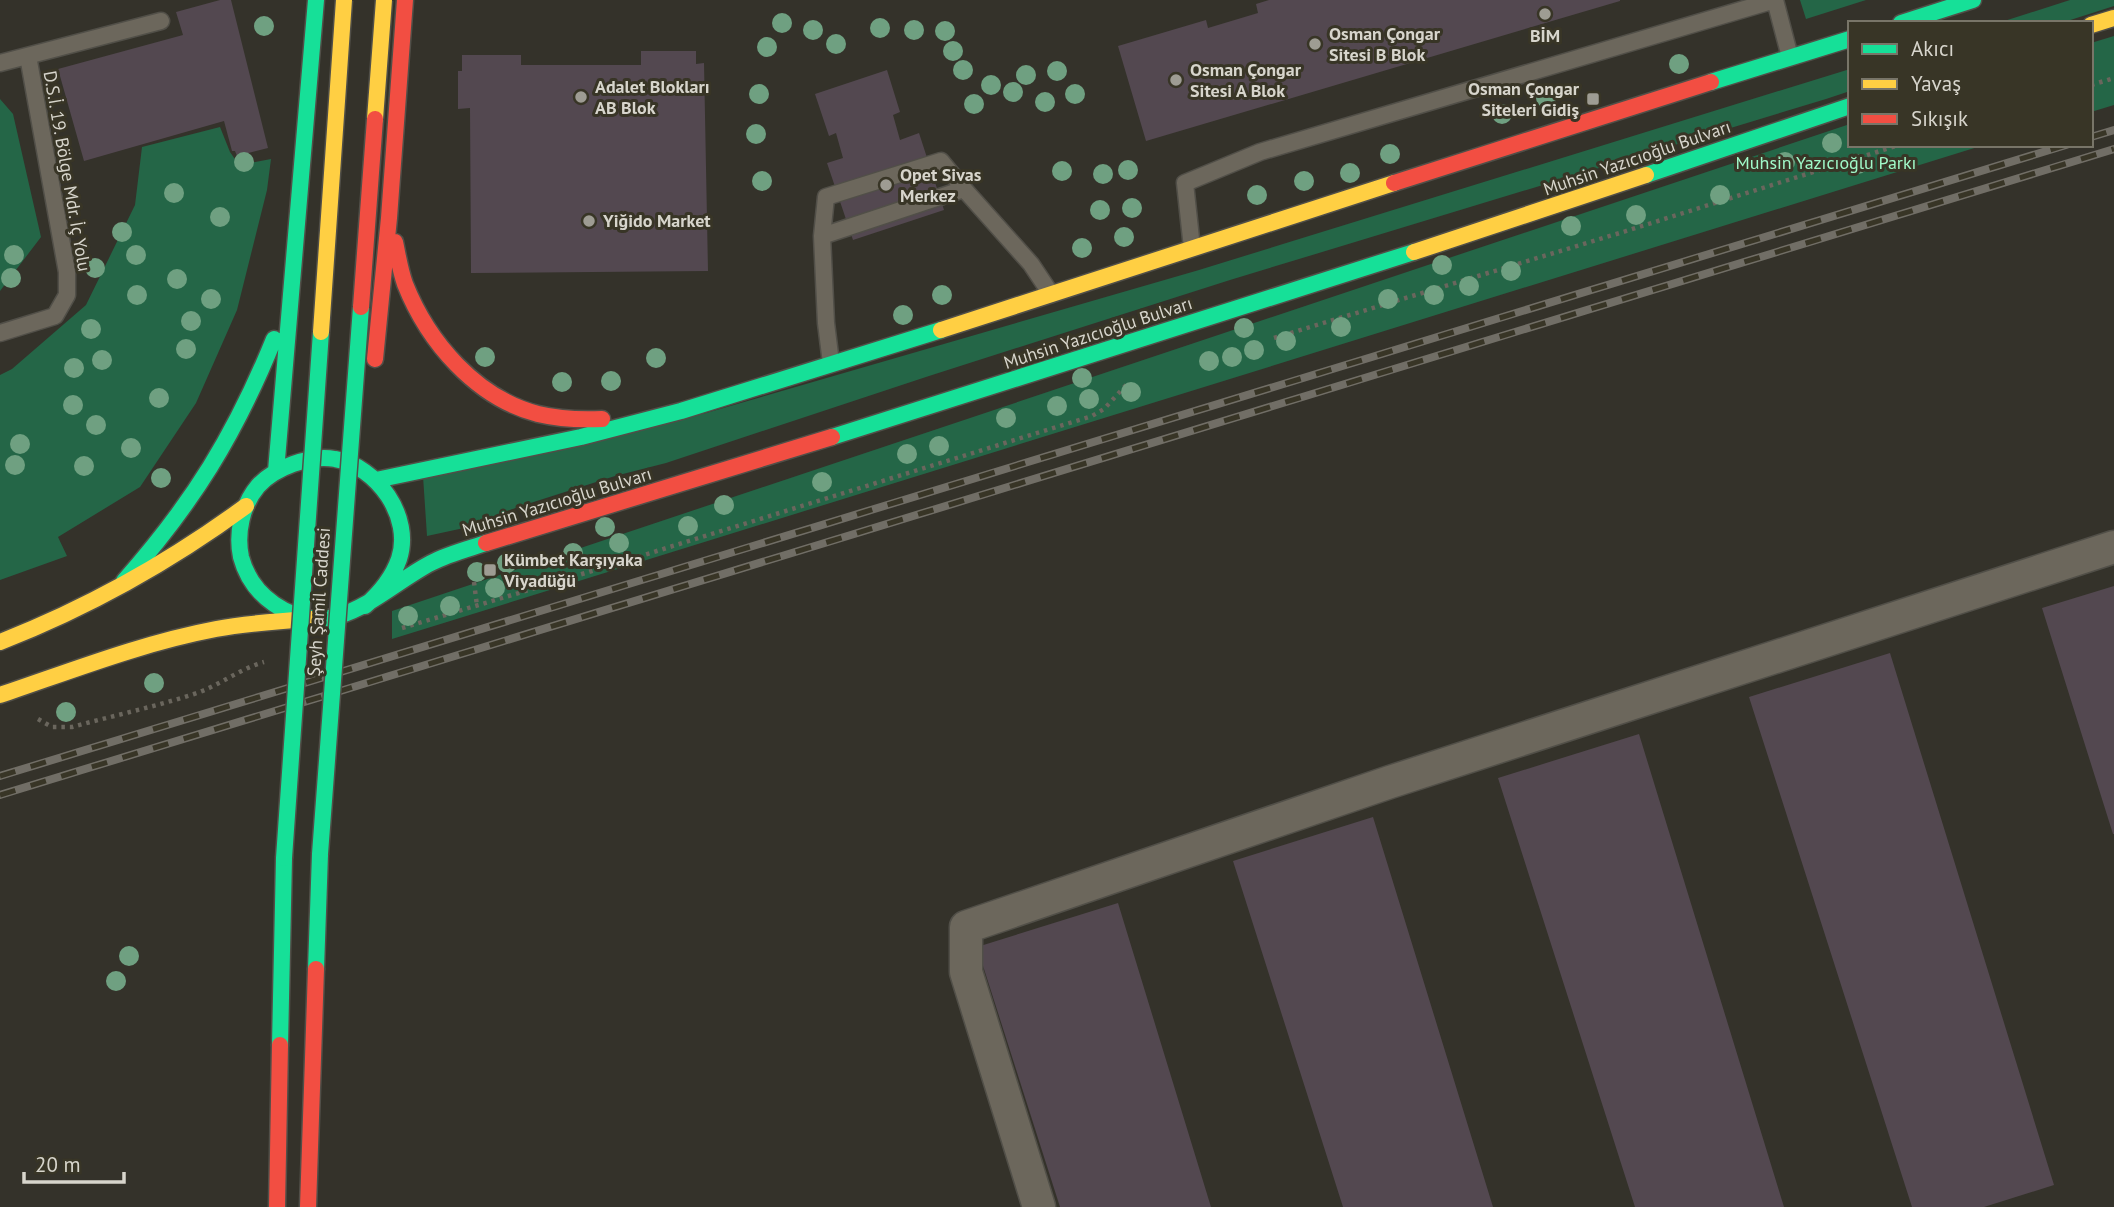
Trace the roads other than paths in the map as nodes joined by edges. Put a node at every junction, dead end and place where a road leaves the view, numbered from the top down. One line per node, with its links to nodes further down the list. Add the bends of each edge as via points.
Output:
1 (316, 0): 19 (main road)
2 (344, 0): 35 (main road, Şeyh Şamil Caddesi, bridge, via 284,858)
3 (384, 0): 36 (main road, Şeyh Şamil Caddesi, bridge, via 320,854)
4 (404, 0): 16 (main road)
5 (1973, 0): 8 (main road)
6 (2114, 18): 9 (main road)
7 (161, 21): 11 (lane, D.S.İ. 19. Bölge Mdr. İç Yolu)
8 (1907, 21)
9 (2093, 24)
10 (1848, 40): 12 (main road)
11 (28, 56): 13 (lane, D.S.İ. 19. Bölge Mdr. İç Yolu); 21 (lane, D.S.İ. 19. Bölge Mdr. İç Yolu, via 67,272 67,295 55,316)
12 (1790, 57): 18 (main road); 18 (lane, via 1775,0 1260,152 1185,183)
13 (0, 63)
14 (1848, 107): 31 (main road, Muhsin Yazıcıoğlu Bulvarı, via 1459,238 470,548 431,563)
15 (964, 189): 17 (lane); 17 (lane, via 941,161 826,197); 20 (lane, via 1031,264)
16 (389, 218): 23 (main road); 24 (main road, via 404,281 433,337 453,361 502,399 569,419)
17 (821, 236): 22 (lane)
18 (1192, 248): 20 (main road)
19 (292, 277): 26 (main road); 30 (main road, via 255,388 229,440 178,518)
20 (1051, 294): 22 (main road)
21 (0, 333)
22 (831, 363): 24 (main road)
23 (374, 373)
24 (681, 411): 27 (main road, via 453,465)
25 (366, 446): 27 (main road)
26 (276, 471): 27 (main road, Muhsin Yazıcıoğlu Bulvarı, via 304,458 320,457 335,458); 28 (main road, Muhsin Yazıcıoğlu Bulvarı, via 263,480)
27 (370, 475): 31 (main road, Muhsin Yazıcıoğlu Bulvarı, via 395,506 402,537 388,583)
28 (246, 506): 30 (main road, Muhsin Yazıcıoğlu Bulvarı, via 206,536); 32 (main road, Muhsin Yazıcıoğlu Bulvarı, via 239,533 247,573 274,604)
29 (2114, 547): 37 (street, via 1403,778 965,927 965,972)
30 (117, 588): 33 (main road, Muhsin Yazıcıoğlu Bulvarı)
31 (365, 606): 32 (main road, Muhsin Yazıcıoğlu Bulvarı, via 339,617)
32 (312, 619): 34 (main road, Muhsin Yazıcıoğlu Bulvarı, via 206,630)
33 (0, 642)
34 (2, 694)
35 (277, 1207)
36 (308, 1207)
37 (1039, 1207)

